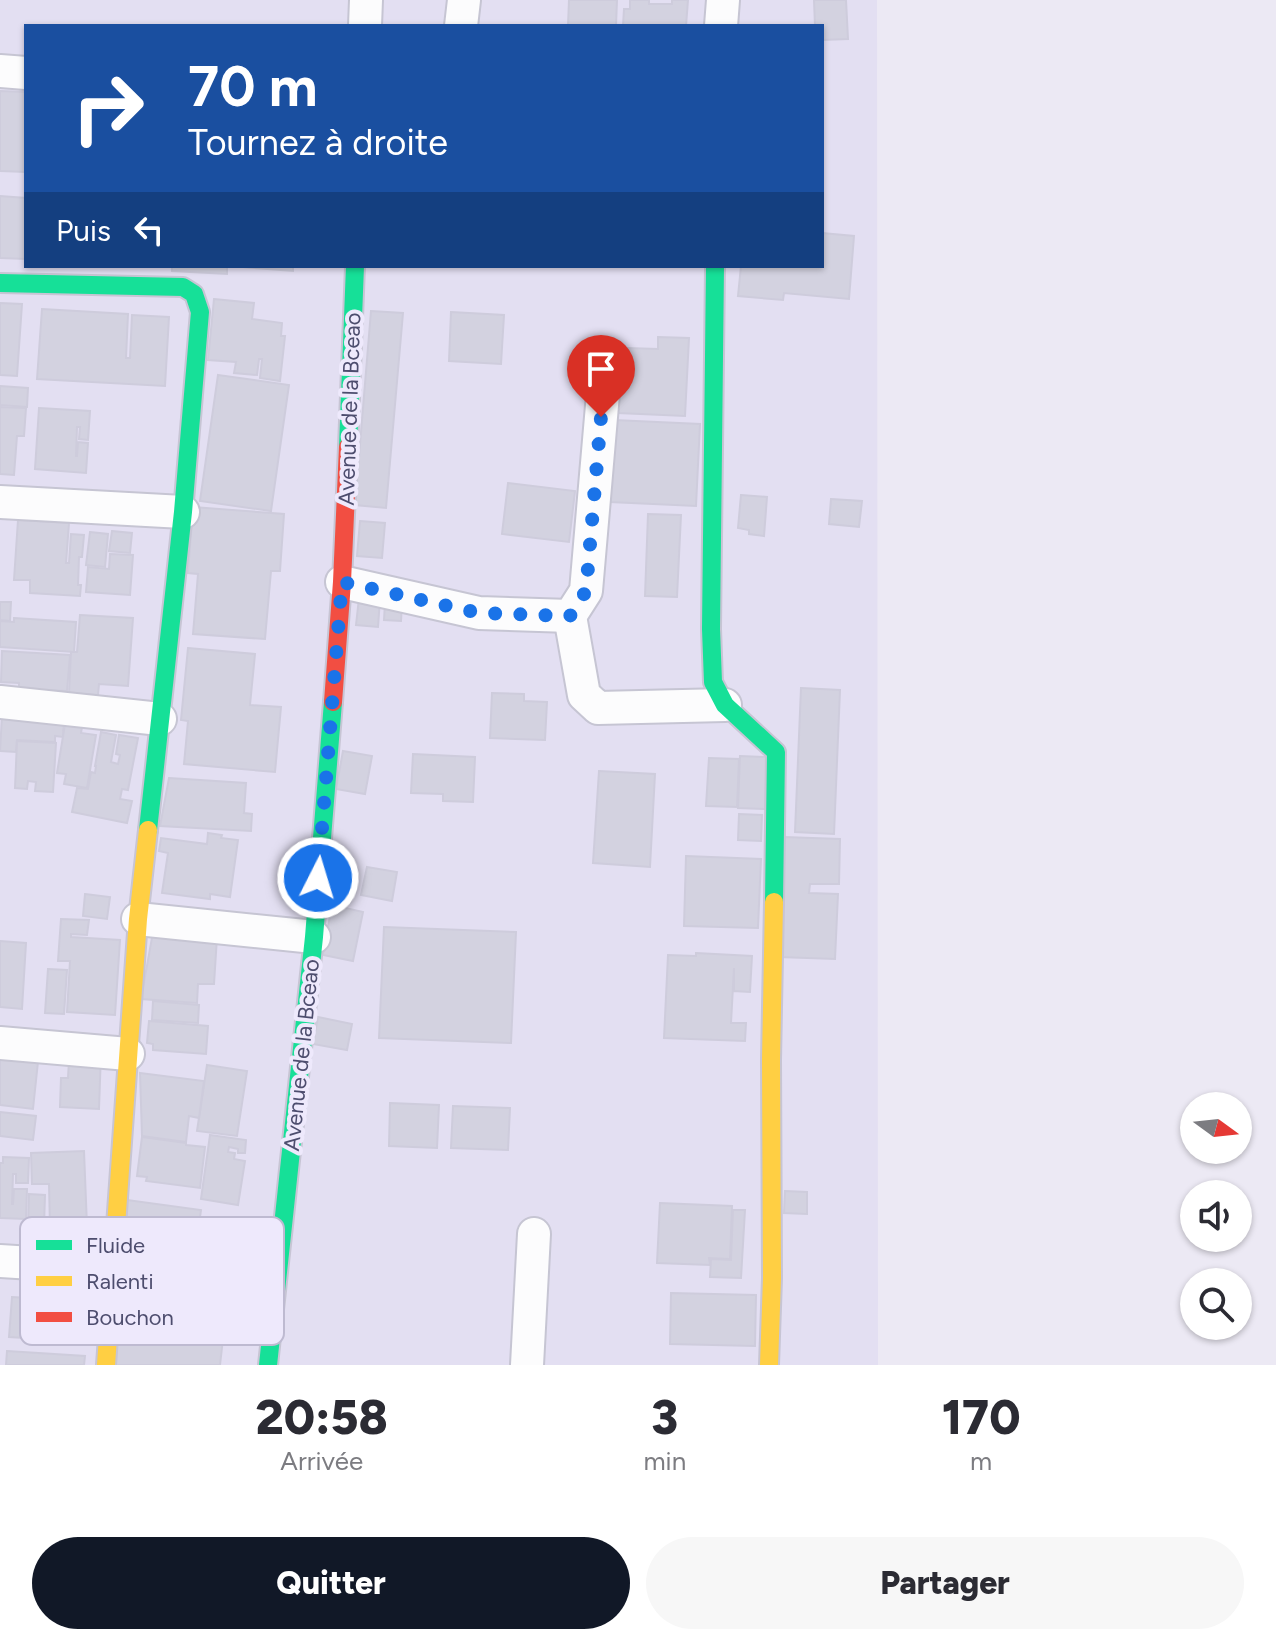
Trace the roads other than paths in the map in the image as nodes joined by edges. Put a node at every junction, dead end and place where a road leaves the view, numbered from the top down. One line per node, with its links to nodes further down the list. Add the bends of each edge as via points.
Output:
1 (366, 0): 4 (street)
2 (464, 0): 5 (street)
3 (723, 0): 6 (street)
4 (365, 24)
5 (461, 24)
6 (721, 24)
7 (0, 71): 8 (street)
8 (24, 73)
9 (355, 268): 15 (street, Avenue de la Bceao)
10 (715, 268): 18 (street, via 711,629 713,682)
11 (0, 283): 14 (street, via 183,287 194,294 200,312)
12 (606, 359): 16 (street, via 586,591)
13 (0, 502): 14 (street)
14 (183, 512): 19 (street)
15 (342, 582): 16 (street, via 479,613); 21 (street, Avenue de la Bceao)
16 (570, 616): 18 (street, via 584,695 598,708)
17 (0, 702): 19 (street)
18 (725, 705): 34 (street, via 776,752 777,763)
19 (160, 719): 20 (street)
20 (138, 919): 21 (street); 23 (street)
21 (314, 937): 25 (street, Avenue de la Bceao)
22 (0, 1043): 23 (street)
23 (128, 1054): 24 (street)
24 (116, 1217)
25 (284, 1217)
26 (534, 1234): 33 (street)
27 (0, 1261): 28 (street)
28 (20, 1262)
29 (107, 1345): 31 (street)
30 (270, 1345): 32 (street, Avenue de la Bceao)
31 (106, 1365)
32 (268, 1365)
33 (527, 1365)
34 (769, 1365)

